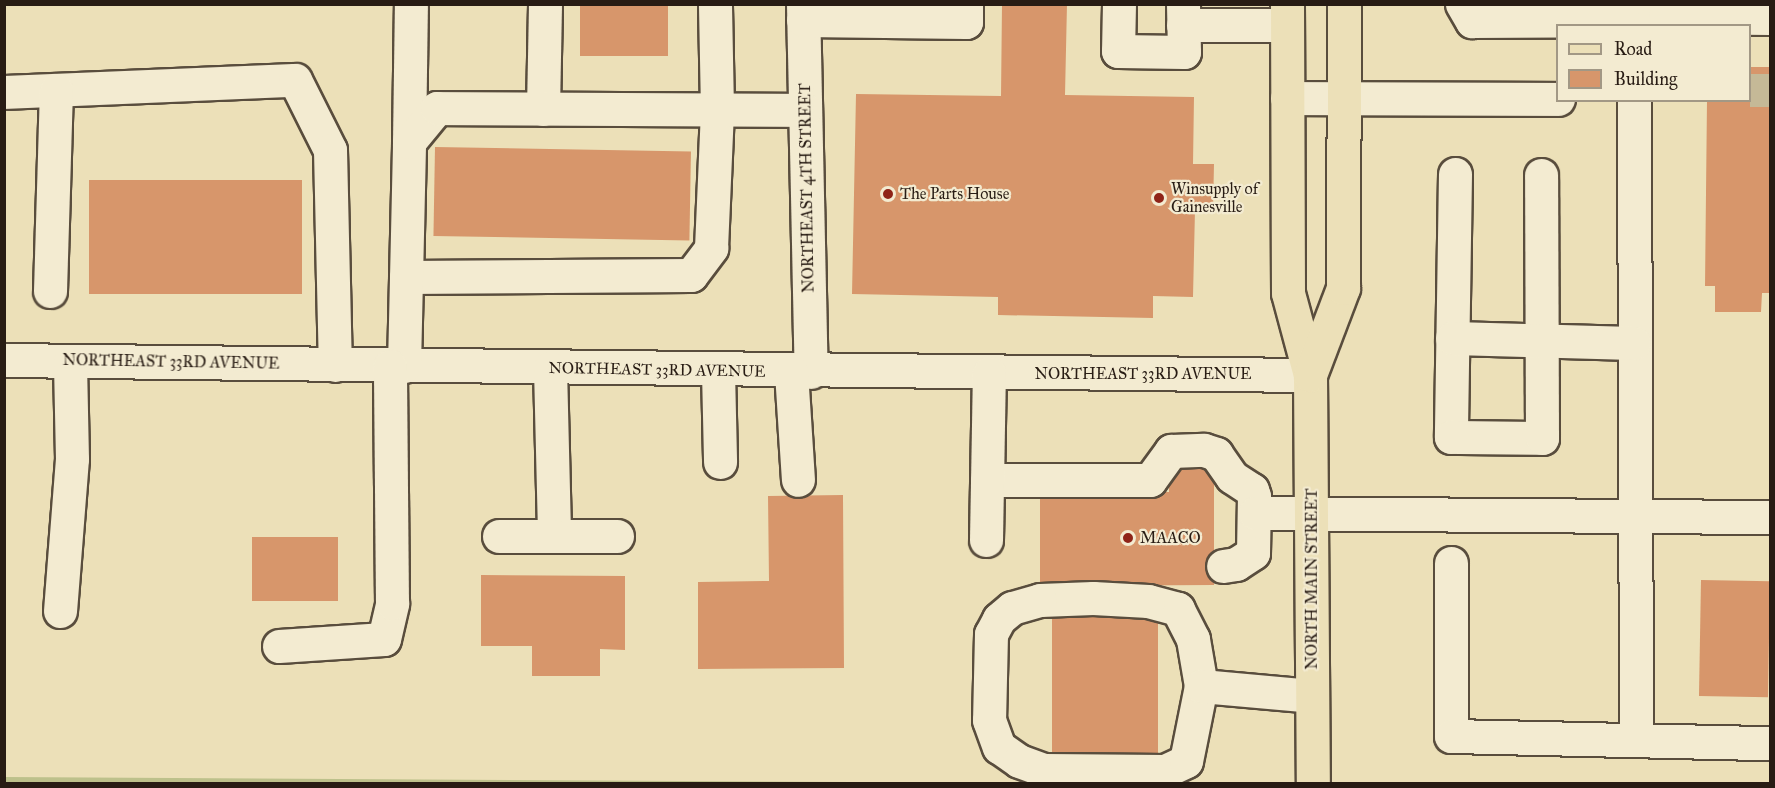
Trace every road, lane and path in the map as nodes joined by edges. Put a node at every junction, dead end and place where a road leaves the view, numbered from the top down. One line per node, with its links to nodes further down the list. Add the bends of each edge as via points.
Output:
1 (411, 4): 22 (street)
2 (544, 4): 19 (street)
3 (715, 4): 20 (street)
4 (966, 4): 8 (street, via 966,22)
5 (1119, 4): 9 (street, via 1118,51 1184,52)
6 (1344, 4): 16 (main road, NORTH MAIN STREET)
7 (1462, 4): 12 (street, via 1472,21)
8 (803, 12): 21 (street, NORTHEAST 4TH STREET)
9 (1183, 15): 10 (street)
10 (1287, 15): 15 (main road, NORTH MAIN STREET)
11 (1770, 18): 12 (street)
12 (1651, 23)
13 (56, 90): 14 (street); 26 (street); 32 (street, via 295,80 330,150)
14 (4, 92)
15 (1287, 98): 16 (street); 38 (main road, NORTH MAIN STREET, via 1288,293)
16 (1345, 99): 17 (street); 38 (main road, NORTH MAIN STREET, via 1343,288)
17 (1556, 99)
18 (1635, 102): 29 (street)
19 (543, 109): 20 (street); 22 (street, via 437,108)
20 (717, 110): 21 (street); 25 (street, via 711,248 690,275)
21 (805, 110): 36 (street, NORTHEAST 4TH STREET)
22 (410, 142): 25 (street)
23 (1455, 174): 27 (street)
24 (1541, 175): 28 (street)
25 (406, 277): 33 (street)
26 (50, 291)
27 (1452, 338): 28 (street); 28 (street, via 1451,437 1542,438)
28 (1541, 339): 29 (street)
29 (1634, 343): 44 (street)
30 (4, 360): 31 (street, NORTHEAST 33RD AVENUE)
31 (70, 361): 32 (street, NORTHEAST 33RD AVENUE); 52 (street, via 72,459)
32 (335, 365): 33 (street, NORTHEAST 33RD AVENUE)
33 (397, 366): 34 (street, NORTHEAST 33RD AVENUE); 53 (street, via 392,603 384,639)
34 (550, 368): 35 (street, NORTHEAST 33RD AVENUE); 47 (street)
35 (717, 371): 36 (street, NORTHEAST 33RD AVENUE); 39 (street)
36 (801, 372): 37 (street, NORTHEAST 33RD AVENUE); 40 (street, NORTHEAST 4TH STREET)
37 (989, 373): 38 (street, NORTHEAST 33RD AVENUE); 41 (street)
38 (1310, 375): 43 (main road, NORTH MAIN STREET)
39 (720, 462)
40 (798, 480)
41 (987, 480): 42 (street, via 1150,480 1171,451 1204,450 1216,454 1232,477 1252,490); 49 (street)
42 (1255, 513): 43 (street); 51 (street, via 1253,553 1236,564)
43 (1311, 513): 44 (street); 55 (main road, NORTH MAIN STREET)
44 (1634, 516): 45 (street); 56 (street)
45 (1770, 517)
46 (499, 536): 47 (street)
47 (554, 536): 48 (street)
48 (617, 536)
49 (986, 540)
50 (1451, 562): 56 (street, via 1451,736)
51 (1222, 566)
52 (60, 611)
53 (279, 646)
54 (1201, 686): 54 (street, via 1186,761 1165,771 1044,770 1019,761 999,747 989,720 991,634 999,619 1012,608 1040,600 1148,601 1178,609 1193,639); 55 (street)
55 (1312, 696): 58 (main road, NORTH MAIN STREET)
56 (1636, 740): 57 (street)
57 (1770, 743)
58 (1313, 783)

